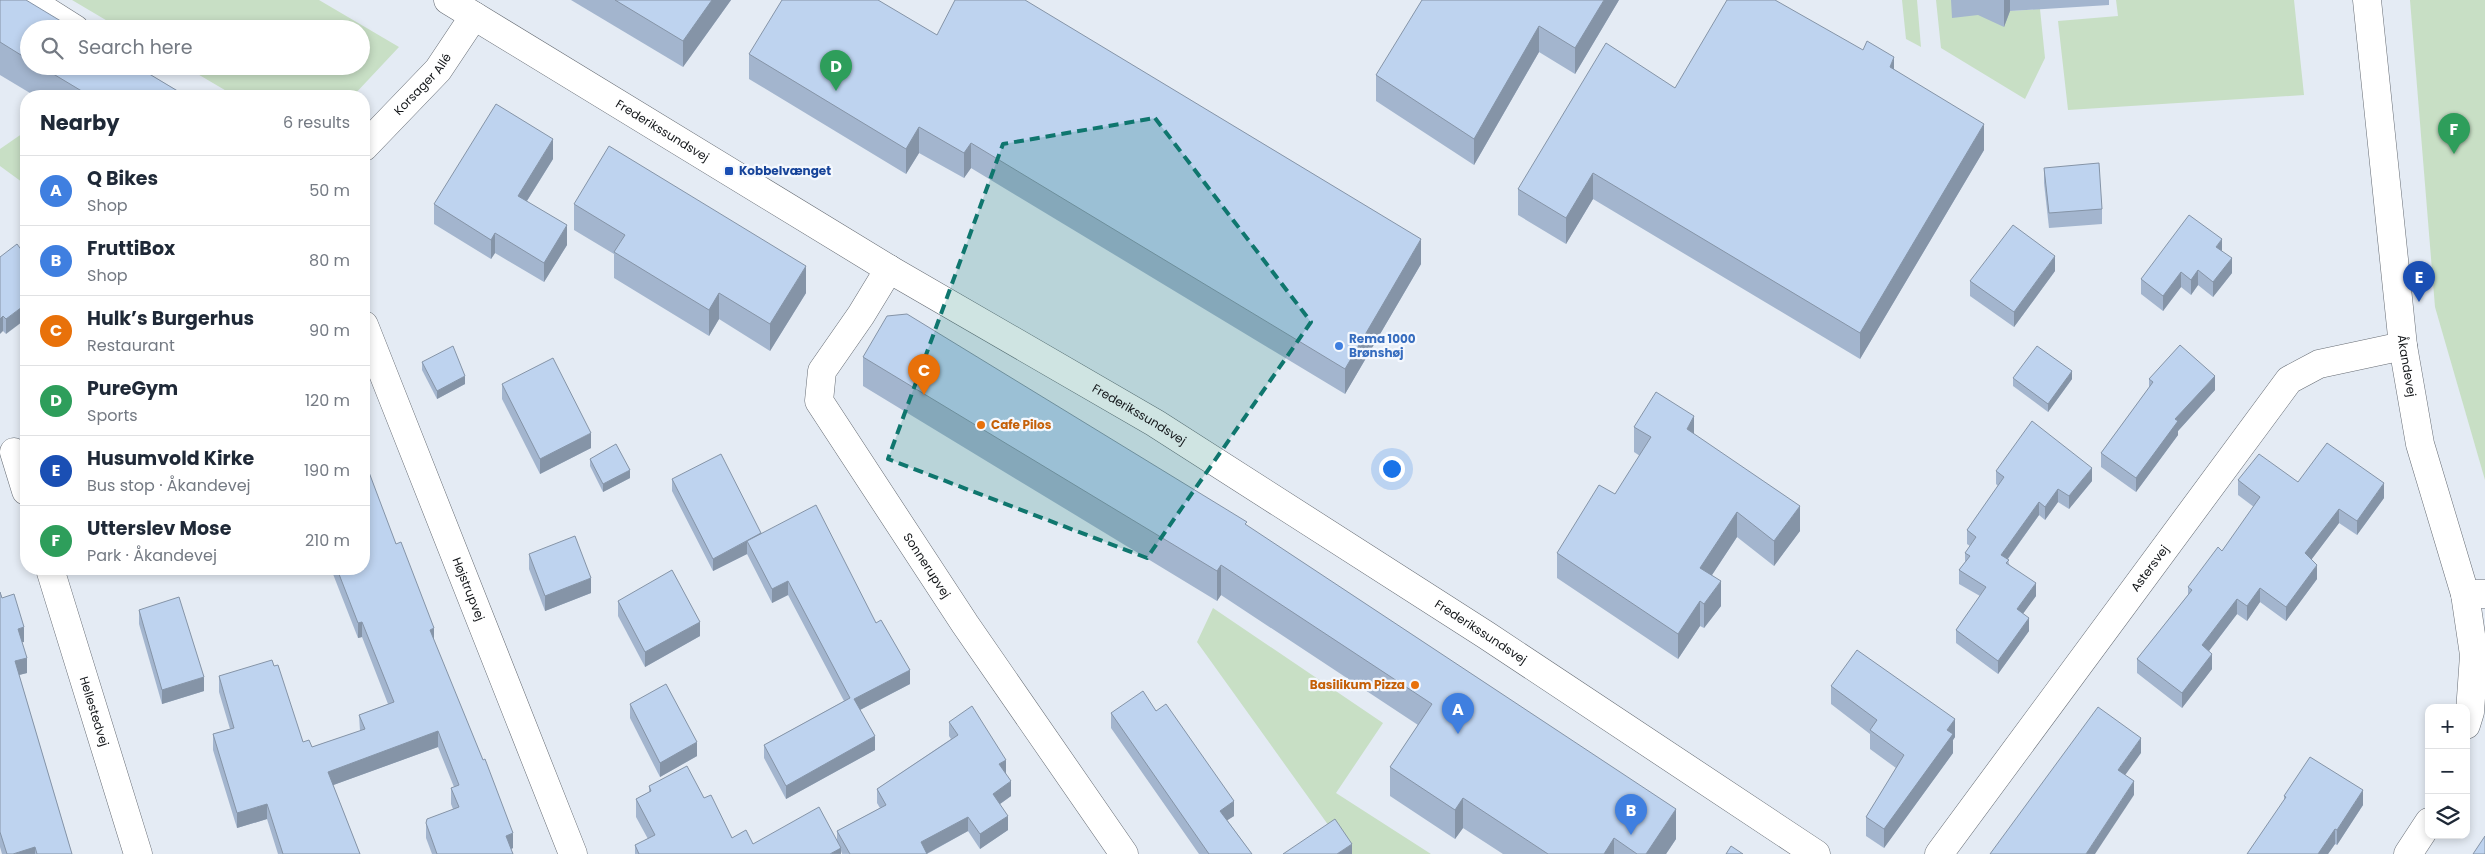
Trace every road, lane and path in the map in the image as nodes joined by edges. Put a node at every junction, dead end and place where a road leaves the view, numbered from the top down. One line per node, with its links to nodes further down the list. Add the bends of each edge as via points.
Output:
1 (29, 0): 5 (street)
2 (448, 0): 4 (street, Frederikssundsvej)
3 (2367, 0): 9 (street, Åkandevej)
4 (474, 16): 6 (street, Korsager Allé, via 438,70); 7 (street, Frederikssundsvej)
5 (61, 20)
6 (370, 141)
7 (889, 269): 18 (street, Sonnerupvej, via 822,372 819,401 965,624); 19 (street, Frederikssundsvej, via 1163,429 1486,635)
8 (370, 340): 17 (street, Højstrupvej)
9 (2403, 346): 13 (street, Åkandevej, via 2420,444); 20 (street, Astersvej, via 2319,364 2289,380)
10 (14, 452): 11 (street)
11 (20, 472)
12 (52, 575): 16 (street, Hellestedvej)
13 (2475, 594): 14 (street, Åkandevej)
14 (2470, 712)
15 (2425, 828): 21 (street)
16 (138, 854)
17 (573, 854)
18 (1124, 854)
19 (1816, 854)
20 (1940, 854)
21 (2408, 854)

